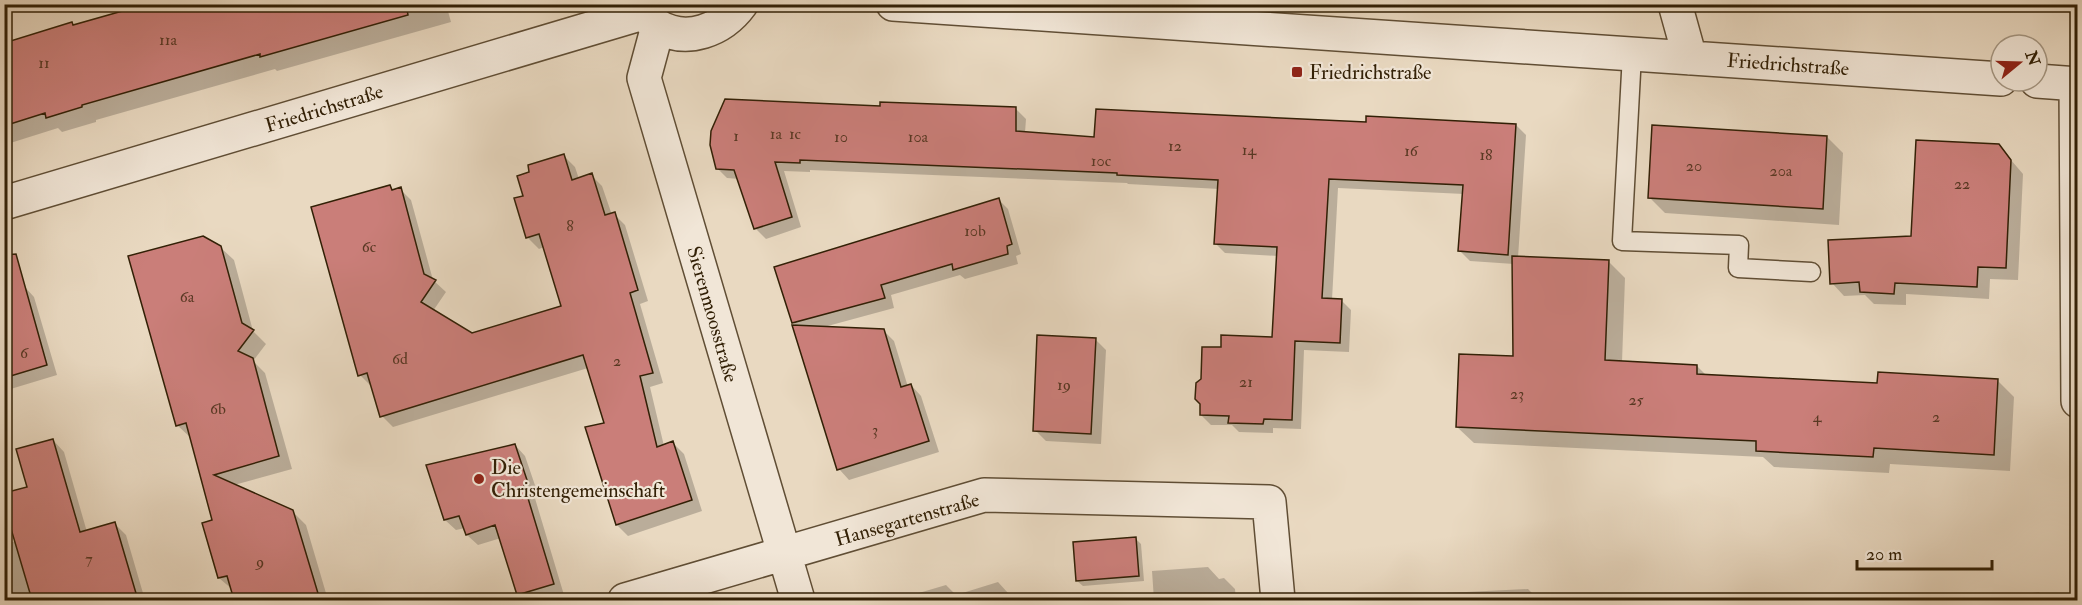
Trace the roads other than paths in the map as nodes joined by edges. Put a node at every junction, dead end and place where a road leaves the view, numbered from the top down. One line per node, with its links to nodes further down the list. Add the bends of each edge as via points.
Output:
1 (741, 4): 5 (street, via 719,26 700,33 673,32)
2 (893, 4): 4 (street, Friedrichstraße)
3 (1675, 4): 7 (street)
4 (926, 6): 6 (street, Friedrichstraße)
5 (646, 15): 11 (street, Friedrichstraße); 14 (street, Sierenmoosstraße, via 644,78)
6 (1632, 54): 7 (street, Friedrichstraße); 12 (lane, via 1622,241 1739,245 1738,268)
7 (1690, 58): 8 (street, Friedrichstraße)
8 (1989, 78)
9 (2049, 82): 10 (street)
10 (2077, 84): 13 (street)
11 (4, 203)
12 (1810, 272)
13 (2078, 401)
14 (784, 555): 15 (street, Hansegartenstraße); 16 (street, Sierenmoosstraße); 17 (street, Hansegartenstraße, via 984,495 1269,502)
15 (625, 600)
16 (798, 600)
17 (1278, 600)

